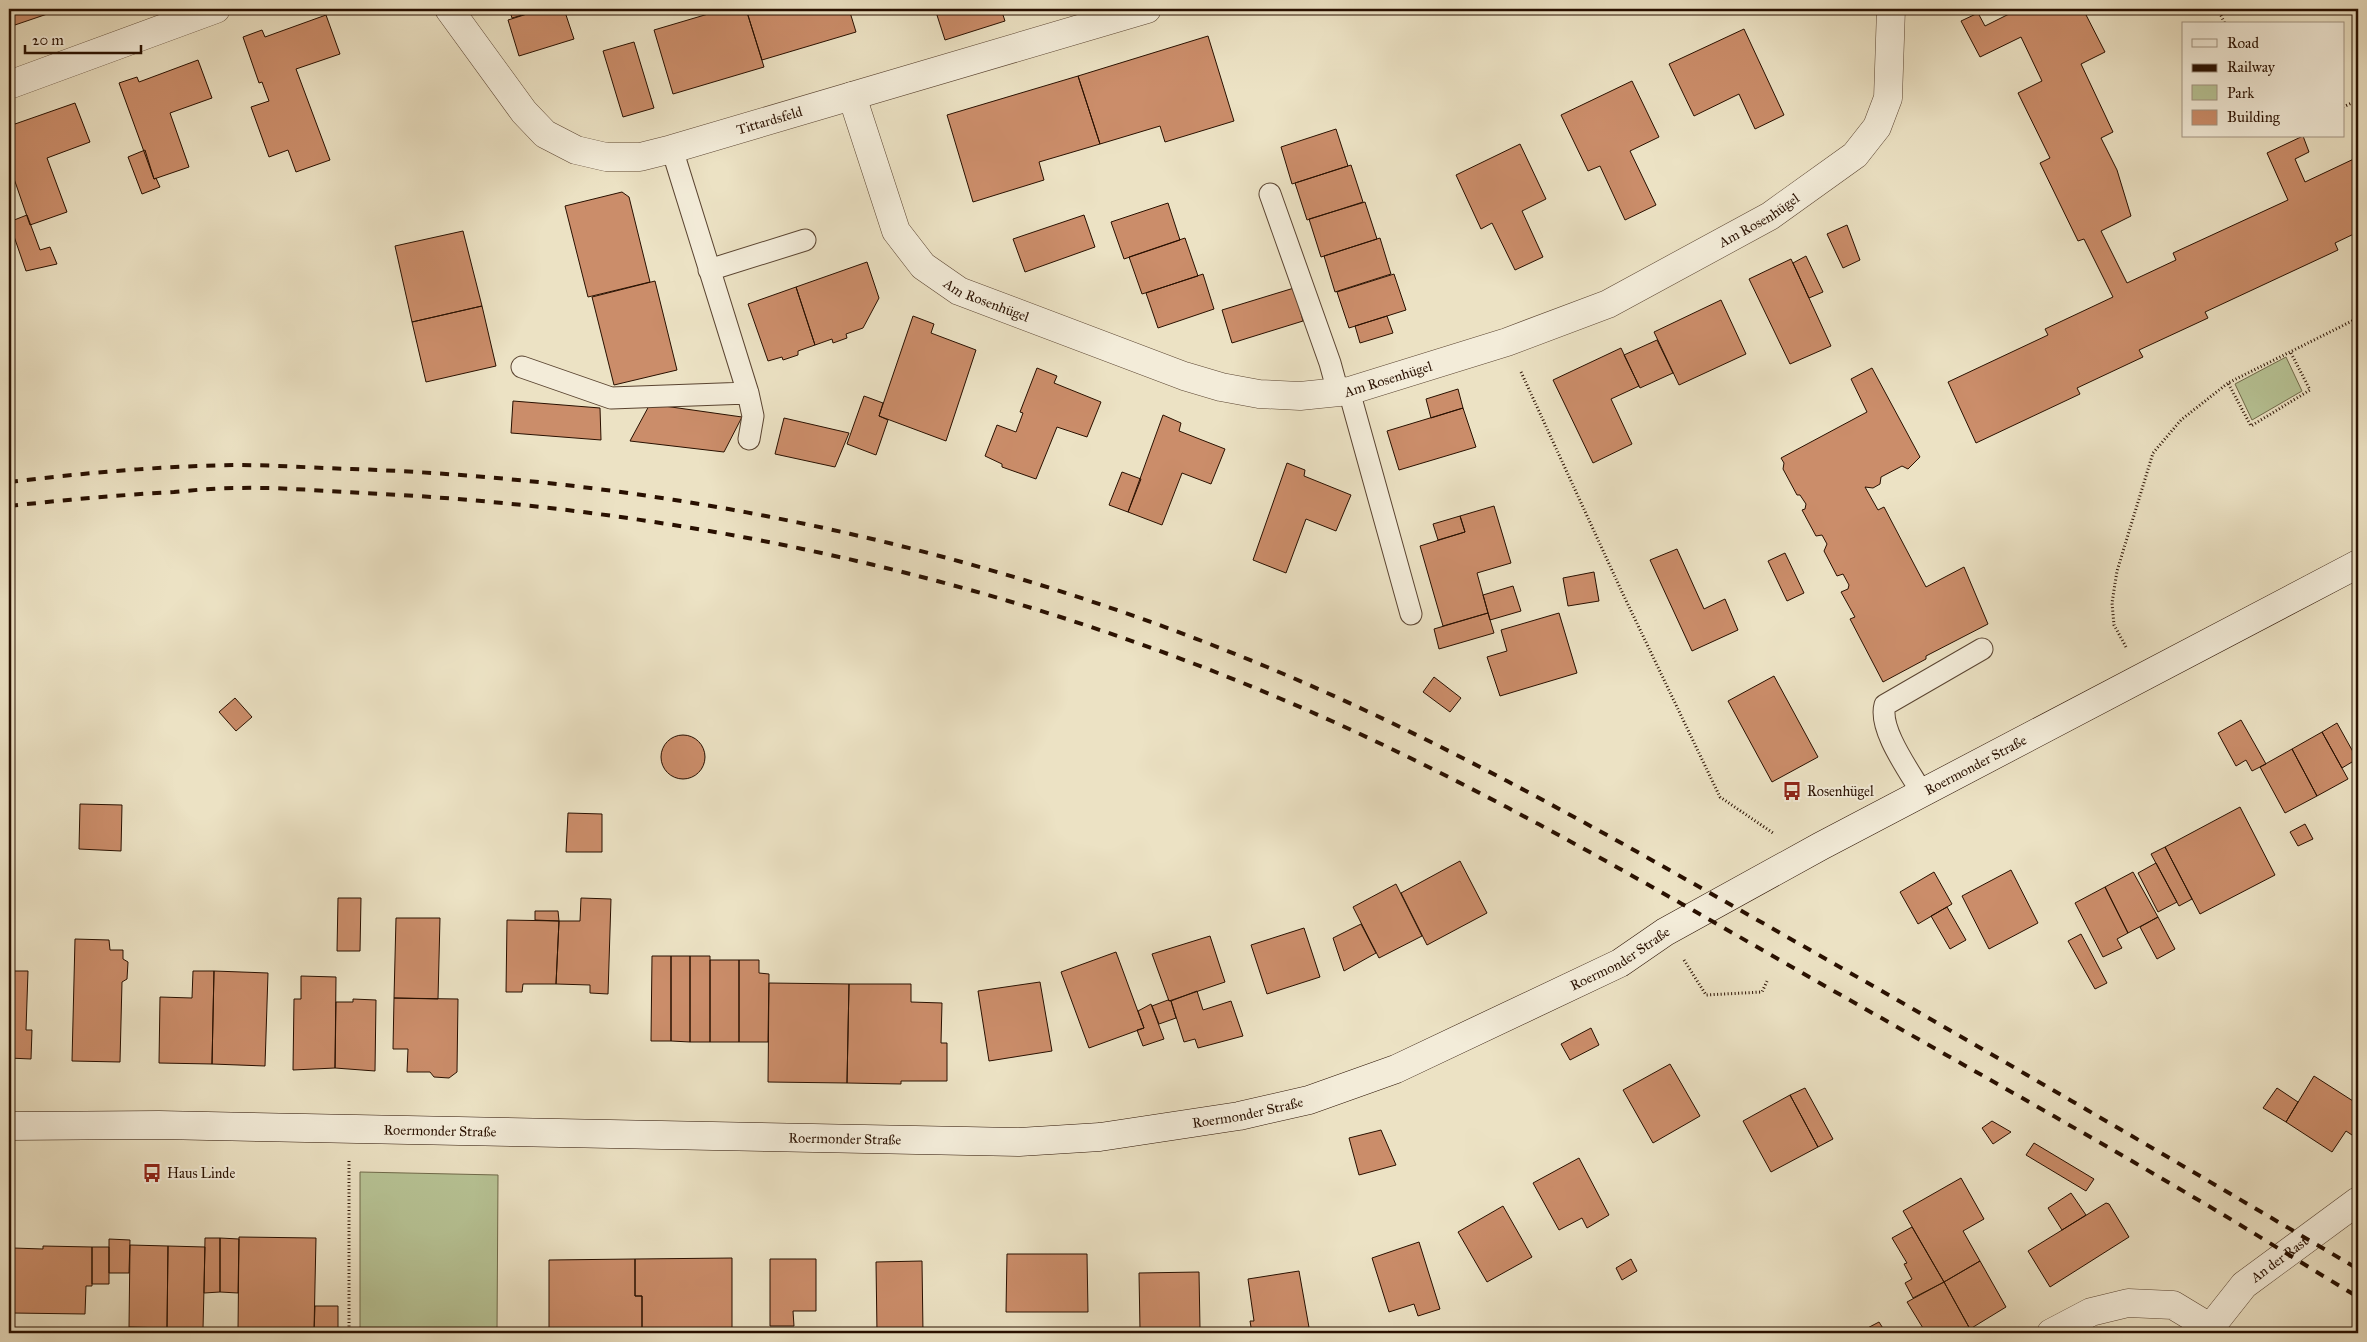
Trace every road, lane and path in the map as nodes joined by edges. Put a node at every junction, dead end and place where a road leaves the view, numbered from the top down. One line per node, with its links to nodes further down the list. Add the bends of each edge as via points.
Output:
1 (216, 9): 7 (street)
2 (449, 9): 11 (street, Tittardsfeld, via 524,112 545,134 576,150 606,157 640,157)
3 (1147, 9): 8 (street, Tittardsfeld)
4 (1891, 9): 16 (street, Am Rosenhügel, via 1888,98 1877,127 1855,155 1770,216 1608,304)
5 (2218, 9): 6 (path)
6 (2224, 22)
7 (9, 85)
8 (852, 96): 11 (street, Tittardsfeld); 20 (street, Am Rosenhügel, via 896,231 923,266 959,292 1221,387 1260,394 1300,396)
9 (2358, 100): 10 (path)
10 (2344, 107)
11 (672, 149): 14 (lane)
12 (1270, 194): 20 (lane)
13 (805, 240): 14 (lane)
14 (709, 270): 21 (lane)
15 (2358, 318): 17 (path)
16 (1507, 342): 20 (street, Am Rosenhügel); 28 (path, via 1720,797)
17 (2292, 353): 19 (path); 19 (path, via 2310,390 2251,426)
18 (522, 367): 21 (lane, via 611,398)
19 (2228, 383): 26 (path, via 2181,420 2154,453 2117,571 2112,603 2114,625)
20 (1343, 392): 24 (lane)
21 (748, 393): 22 (lane, via 753,416)
22 (749, 439)
23 (2358, 564): 26 (street, Roermonder Straße)
24 (1411, 614)
25 (1982, 649): 27 (lane, via 1885,705 1883,713 1887,729)
26 (2143, 678): 27 (street, Roermonder Straße)
27 (1922, 793): 32 (street, Roermonder Straße, via 1665,932 1620,963 1497,1022 1396,1069 1309,1100 1239,1116 1100,1136 1019,1142)
28 (1770, 831)
29 (1696, 978): 30 (path, via 1706,995 1762,992)
30 (1768, 979)
31 (9, 1126): 32 (street, Roermonder Straße)
32 (349, 1129): 35 (path)
33 (2358, 1201): 34 (street, An der Rast, via 2244,1285)
34 (2208, 1331): 36 (street, An der Rast, via 2174,1306 2128,1303 2091,1312)
35 (349, 1333)
36 (2051, 1333)

